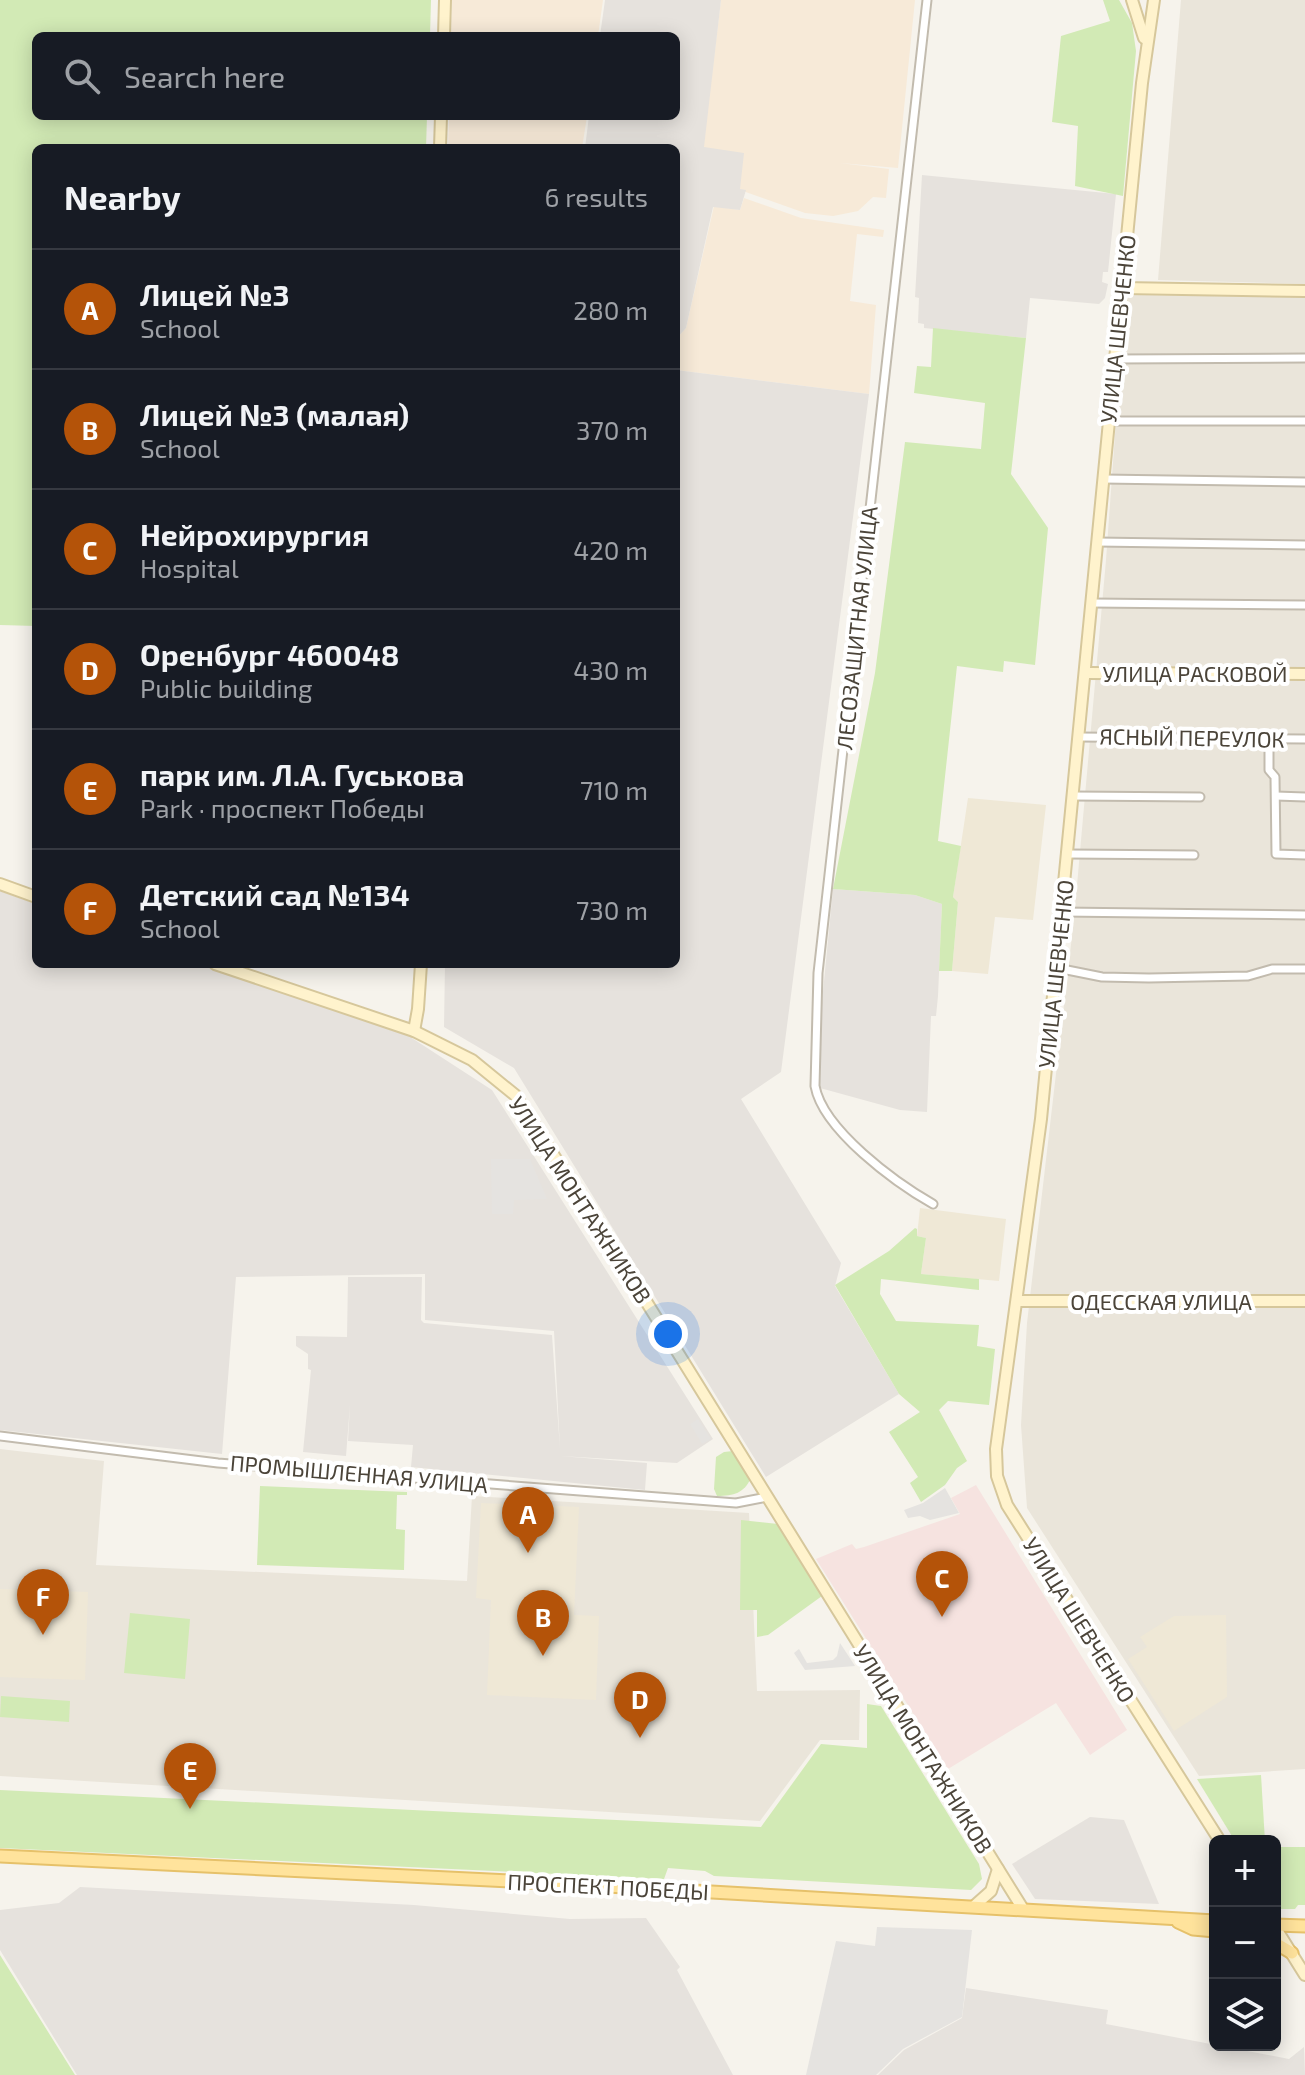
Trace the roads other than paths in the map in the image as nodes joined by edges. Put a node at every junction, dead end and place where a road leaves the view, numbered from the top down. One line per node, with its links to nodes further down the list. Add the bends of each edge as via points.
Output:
1 (445, 0): 5 (main road)
2 (927, 0): 42 (street, ЛЕСОЗАЩИТНАЯ УЛИЦА, via 818,973 815,1086 817,1100 859,1150)
3 (1132, 0): 6 (main road, УЛИЦА ШЕВЧЕНКО)
4 (1154, 0): 6 (main road, УЛИЦА ШЕВЧЕНКО)
5 (444, 32)
6 (1146, 44): 9 (main road, УЛИЦА ШЕВЧЕНКО)
7 (441, 120): 8 (main road)
8 (440, 144)
9 (1122, 288): 10 (main road); 12 (main road, УЛИЦА ШЕВЧЕНКО)
10 (1305, 291)
11 (1305, 358): 12 (street)
12 (1115, 359): 13 (main road, УЛИЦА ШЕВЧЕНКО)
13 (1109, 421): 14 (street); 15 (main road, УЛИЦА ШЕВЧЕНКО)
14 (1305, 421)
15 (1103, 479): 16 (street); 17 (main road, УЛИЦА ШЕВЧЕНКО)
16 (1305, 482)
17 (1097, 542): 18 (street); 19 (main road, УЛИЦА ШЕВЧЕНКО)
18 (1305, 545)
19 (1091, 603): 20 (street); 21 (main road, УЛИЦА ШЕВЧЕНКО)
20 (1305, 605)
21 (1085, 673): 22 (main road, УЛИЦА РАСКОВОЙ); 23 (main road, УЛИЦА ШЕВЧЕНКО)
22 (1305, 674)
23 (1079, 737): 25 (street, ЯСНЫЙ ПЕРЕУЛОК); 26 (main road, УЛИЦА ШЕВЧЕНКО)
24 (1305, 739): 25 (street, ЯСНЫЙ ПЕРЕУЛОК)
25 (1269, 740): 27 (street)
26 (1073, 796): 28 (street); 30 (main road, УЛИЦА ШЕВЧЕНКО)
27 (1276, 796): 29 (street); 32 (street, via 1276,854)
28 (1200, 797)
29 (1305, 797)
30 (1068, 854): 31 (street); 35 (main road, УЛИЦА ШЕВЧЕНКО)
31 (1194, 855)
32 (1305, 855)
33 (0, 884): 34 (main road)
34 (32, 896)
35 (1062, 912): 36 (street); 39 (main road, УЛИЦА ШЕВЧЕНКО)
36 (1305, 915)
37 (227, 968): 41 (main road, УЛИЦА МОНТАЖНИКОВ)
38 (421, 968): 41 (main road)
39 (1057, 968): 40 (street, via 1102,977 1149,978); 43 (main road, УЛИЦА ШЕВЧЕНКО)
40 (1305, 969)
41 (414, 1031): 46 (main road, УЛИЦА МОНТАЖНИКОВ, via 472,1060 515,1095)
42 (933, 1204)
43 (1017, 1301): 44 (main road, ОДЕССКАЯ УЛИЦА); 47 (main road, УЛИЦА ШЕВЧЕНКО, via 996,1449 1004,1499)
44 (1305, 1301)
45 (0, 1436): 46 (street, ПРОМЫШЛЕННАЯ УЛИЦА, via 218,1463 477,1484 736,1503)
46 (767, 1497): 49 (main road, УЛИЦА МОНТАЖНИКОВ)
47 (1216, 1835)
48 (0, 1856): 50 (main road, ПРОСПЕКТ ПОБЕДЫ)
49 (998, 1869): 50 (main road, УЛИЦА МОНТАЖНИКОВ, via 991,1891); 51 (main road, УЛИЦА МОНТАЖНИКОВ)
50 (973, 1907): 51 (main road, ПРОСПЕКТ ПОБЕДЫ)
51 (1023, 1909): 52 (main road, ПРОСПЕКТ ПОБЕДЫ)
52 (1171, 1918): 53 (main road, ПРОСПЕКТ ПОБЕДЫ); 56 (main road)
53 (1209, 1921)
54 (1281, 1926): 55 (main road)
55 (1305, 1926)
56 (1209, 1930)
57 (1281, 1936): 59 (main road)
58 (1281, 1947): 59 (main road)
59 (1292, 1953): 60 (main road)
60 (1305, 1975)

